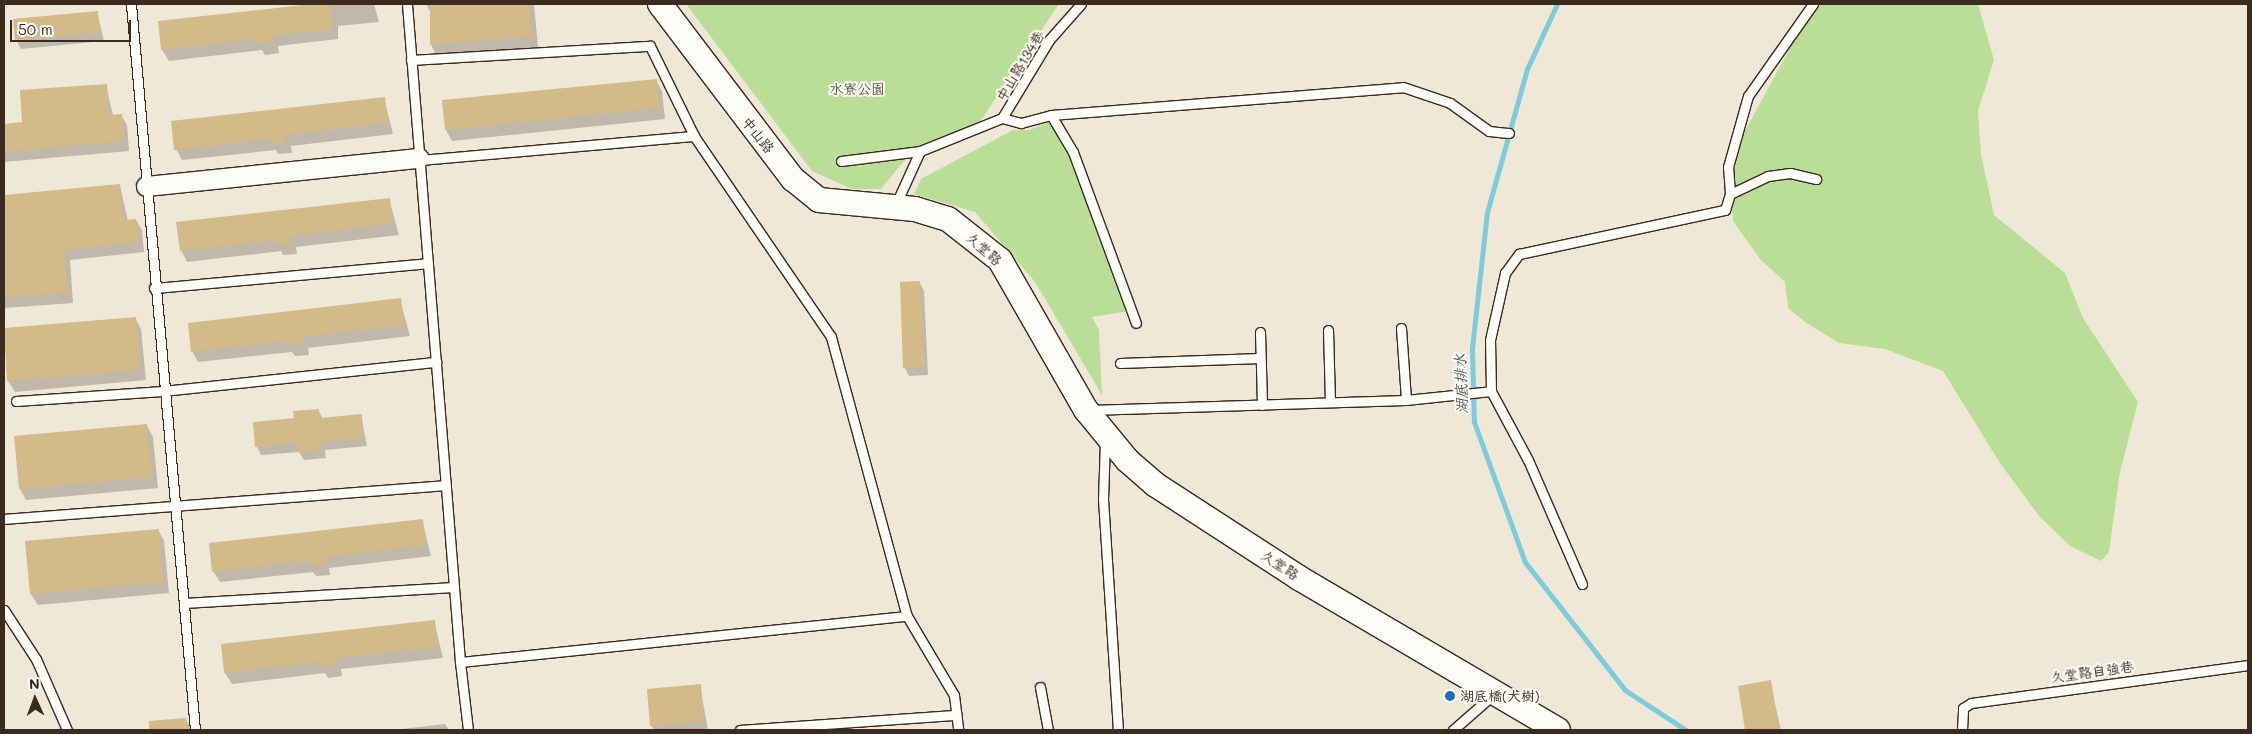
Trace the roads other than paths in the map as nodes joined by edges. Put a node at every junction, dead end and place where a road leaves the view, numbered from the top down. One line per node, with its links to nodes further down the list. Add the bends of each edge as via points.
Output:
1 (132, 4): 15 (lane)
2 (407, 4): 6 (lane)
3 (660, 4): 17 (street, 中山路, via 793,179 819,200)
4 (1081, 4): 8 (lane, 中山路134巷, via 1049,40)
5 (1814, 4): 16 (lane, via 1748,96 1728,167)
6 (412, 60): 10 (lane, via 650,46); 12 (lane)
7 (1051, 115): 8 (lane, via 1021,123); 9 (lane, via 1403,87 1450,103 1489,131); 20 (lane, via 1073,152)
8 (1002, 118): 11 (lane, 中山路134巷)
9 (1509, 133)
10 (694, 136): 12 (lane); 42 (lane, via 830,337)
11 (920, 151): 13 (lane, 中山路134巷); 17 (lane)
12 (419, 159): 15 (street); 18 (lane)
13 (841, 161)
14 (1816, 179): 16 (lane, via 1790,173 1768,176)
15 (146, 186): 19 (lane)
16 (1730, 194): 28 (lane, via 1725,210 1519,254 1505,273 1490,340)
17 (893, 208): 33 (street, 久堂路, via 948,219 1000,260)
18 (428, 263): 19 (lane); 25 (lane)
19 (154, 288): 27 (lane)
20 (1136, 323)
21 (1401, 328): 29 (lane)
22 (1328, 330): 31 (lane)
23 (1260, 332): 24 (lane)
24 (1260, 358): 26 (lane); 32 (lane)
25 (436, 362): 27 (lane); 35 (lane)
26 (1120, 363)
27 (162, 391): 30 (lane); 36 (lane)
28 (1491, 391): 29 (lane); 38 (lane, via 1528,460)
29 (1406, 400): 31 (lane)
30 (16, 401)
31 (1330, 402): 32 (lane)
32 (1262, 405): 33 (lane)
33 (1086, 410): 34 (street, 久堂路)
34 (1105, 434): 46 (street, 久堂路, via 1156,486); 54 (lane, via 1103,498)
35 (446, 485): 36 (lane); 39 (lane)
36 (175, 504): 37 (lane); 40 (lane)
37 (4, 519)
38 (1582, 584)
39 (454, 586): 40 (lane); 43 (lane)
40 (184, 603): 49 (lane)
41 (4, 610): 48 (lane, via 36,659)
42 (907, 616): 43 (lane); 47 (lane, via 954,695)
43 (460, 662): 50 (lane)
44 (2248, 665): 57 (lane, 久堂路自強巷, via 1971,703 1963,708)
45 (1040, 687): 53 (lane)
46 (1494, 694): 55 (lane); 56 (street, 久堂路)
47 (956, 715): 51 (lane); 52 (lane)
48 (67, 730)
49 (195, 730)
50 (468, 730)
51 (740, 730)
52 (958, 730)
53 (1048, 730)
54 (1118, 730)
55 (1453, 730)
56 (1558, 730)
57 (1962, 730)

